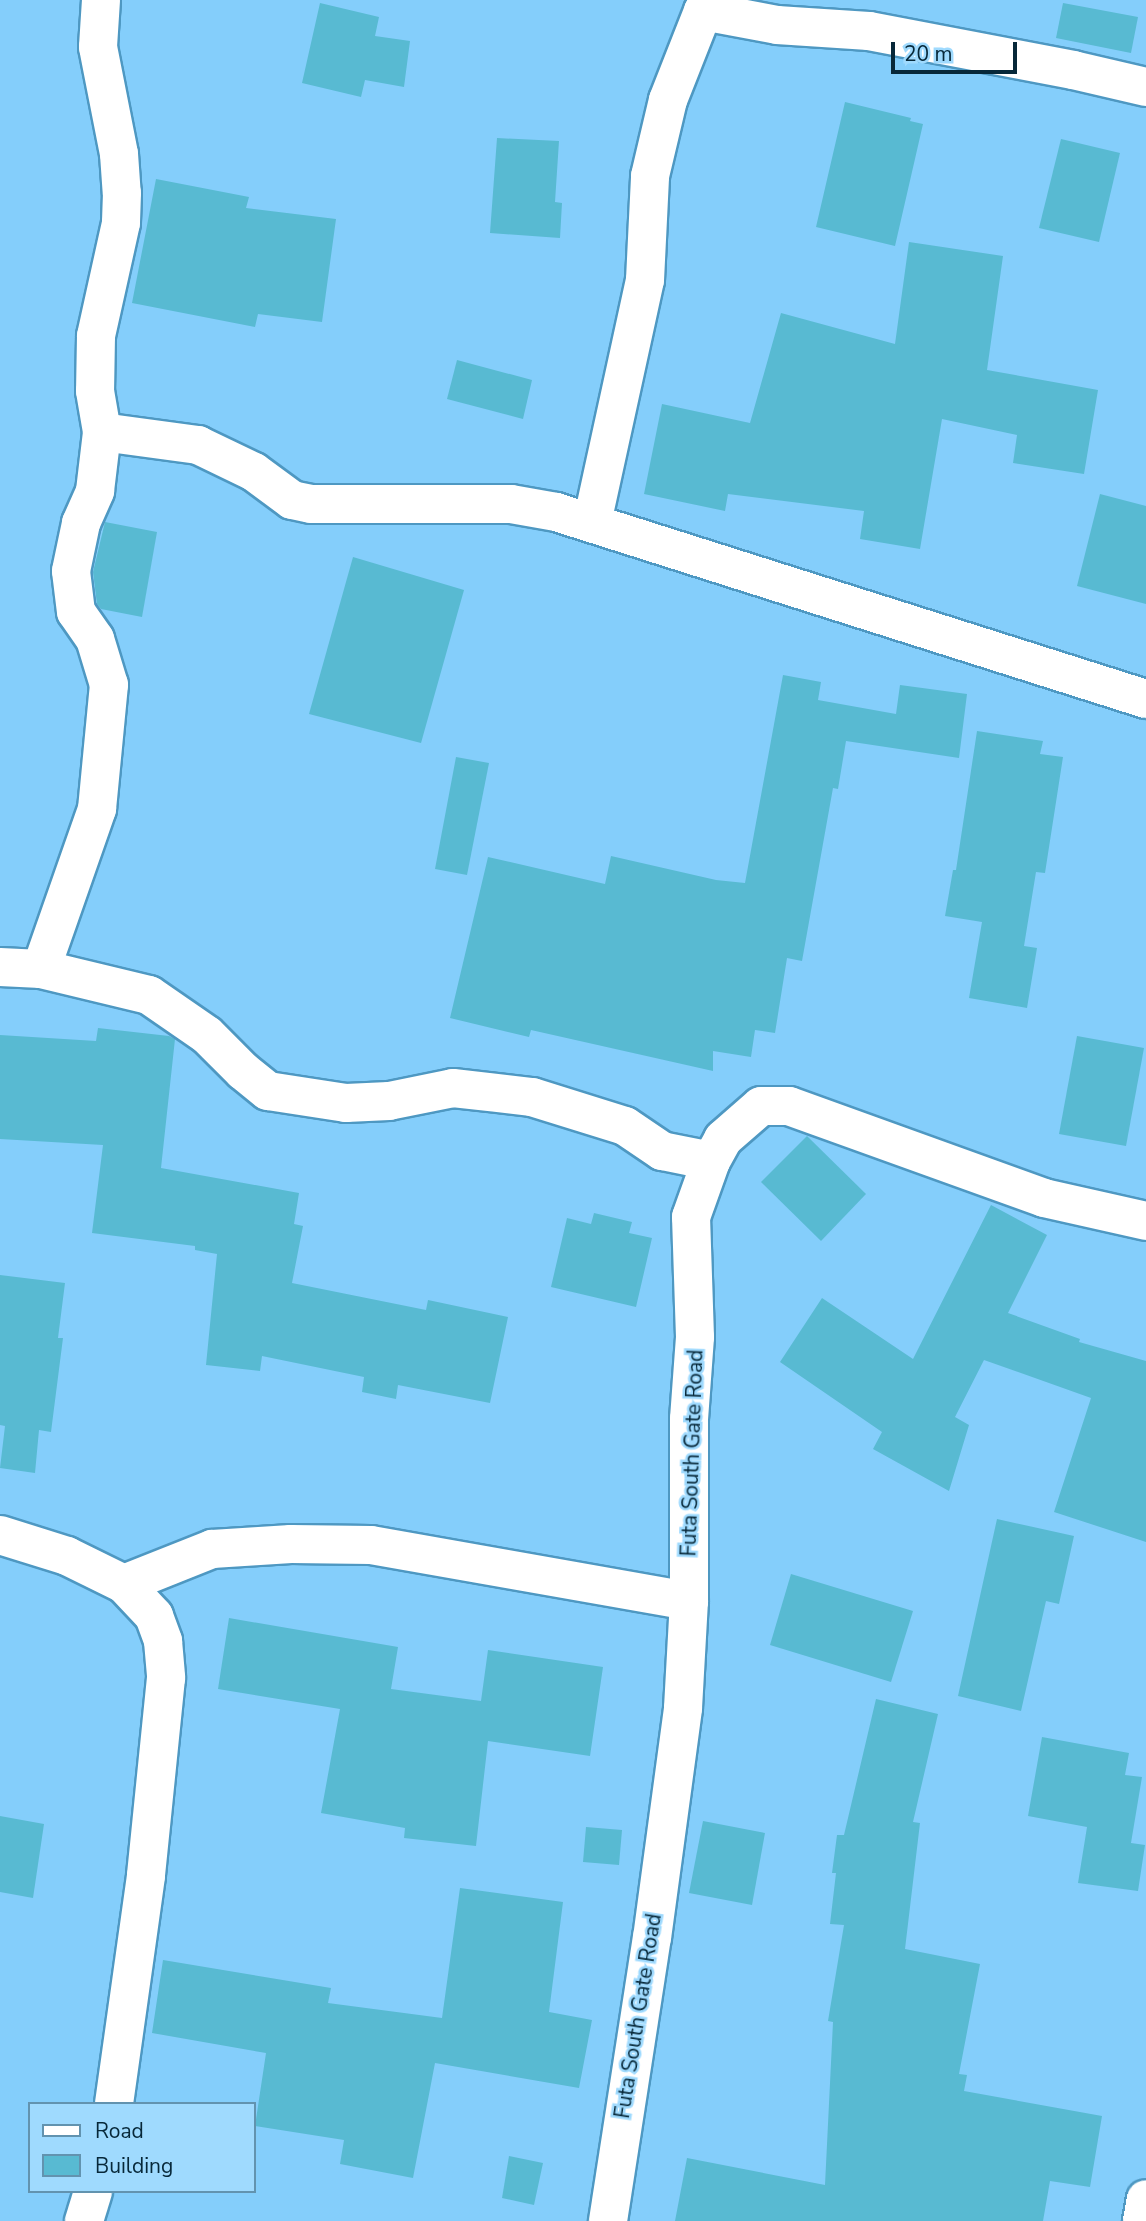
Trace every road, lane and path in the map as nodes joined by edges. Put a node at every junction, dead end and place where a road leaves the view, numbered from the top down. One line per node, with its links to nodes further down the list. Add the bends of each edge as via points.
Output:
1 (101, 0): 4 (street, via 98,47 122,193 121,223 104,295 94,368)
2 (704, 6): 3 (street, via 777,25 869,31); 5 (street, via 668,100 650,176 645,280)
3 (1146, 88)
4 (102, 432): 5 (street, via 198,445 254,472 292,500 311,504 511,504); 8 (street, via 95,491 81,523 71,571 76,612 95,639 109,685 97,809)
5 (592, 523): 6 (street)
6 (1146, 699)
7 (0, 967): 8 (street)
8 (41, 969): 9 (street, via 149,995 207,1035 268,1091 346,1103 389,1101 453,1088 532,1097 625,1126 662,1151)
9 (710, 1161): 10 (street, Futa South Gate Road, via 723,1139 761,1106 789,1106 1044,1198); 13 (street, Futa South Gate Road, via 691,1217 695,1337 689,1432)
10 (1146, 1221)
11 (0, 1535): 12 (street, via 66,1556)
12 (124, 1584): 13 (street, via 212,1549 371,1545); 14 (street, via 154,1616 163,1641 166,1678 146,1876)
13 (689, 1601): 18 (street, Futa South Gate Road, via 679,1735)
14 (114, 2102)
15 (92, 2193): 17 (street)
16 (1146, 2199): 19 (street)
17 (84, 2221)
18 (607, 2221)
19 (1142, 2221)

